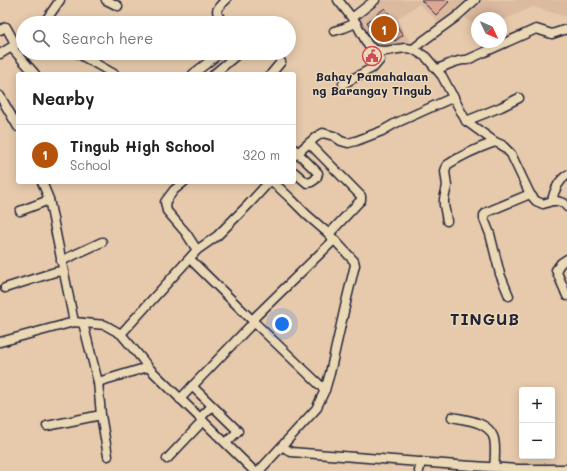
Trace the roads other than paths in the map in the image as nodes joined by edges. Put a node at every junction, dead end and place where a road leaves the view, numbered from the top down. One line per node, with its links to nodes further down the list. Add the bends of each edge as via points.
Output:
1 (60, 0): 8 (street)
2 (106, 0): 7 (street)
3 (226, 0): 9 (street, via 218,6)
4 (338, 0): 10 (street)
5 (375, 0): 10 (street)
6 (475, 0): 16 (street)
7 (118, 6)
8 (49, 16)
9 (219, 16)
10 (354, 20): 13 (street, via 344,28); 17 (street, via 368,45)
11 (567, 29): 24 (street, via 552,34 536,29 467,60)
12 (0, 30): 14 (street, via 6,28)
13 (334, 31)
14 (16, 43)
15 (16, 45): 18 (street)
16 (413, 49): 17 (street); 24 (street, via 426,56)
17 (377, 50): 30 (street, via 380,60 374,67)
18 (0, 54)
19 (27, 60): 25 (street)
20 (89, 60): 26 (street)
21 (211, 60): 27 (street)
22 (231, 60): 28 (street)
23 (281, 62): 29 (street)
24 (437, 69): 32 (street)
25 (34, 72)
26 (110, 72)
27 (196, 72)
28 (216, 72)
29 (273, 72)
30 (343, 84)
31 (0, 96): 35 (street)
32 (454, 97): 34 (street); 37 (street, via 356,141 348,143 323,133)
33 (519, 98): 34 (street)
34 (466, 121): 36 (street)
35 (16, 124)
36 (495, 142): 46 (street, via 502,144 511,154); 51 (street, via 447,165 444,199)
37 (309, 143): 38 (street); 52 (street, via 361,196 361,200)
38 (296, 152)
39 (296, 154): 40 (street, via 318,173 318,176 312,183 307,183)
40 (296, 174)
41 (567, 176): 48 (street, via 555,190)
42 (43, 184): 47 (street)
43 (182, 184): 54 (street, via 165,202 167,211)
44 (267, 184): 54 (street, via 217,236)
45 (275, 184): 52 (street)
46 (530, 194): 48 (street, via 542,204); 60 (street, via 484,215 500,274)
47 (49, 200): 50 (street); 57 (street)
48 (552, 201): 49 (street, via 564,203)
49 (567, 207)
50 (20, 211)
51 (447, 221)
52 (332, 237): 62 (street); 70 (street, via 354,260 355,265)
53 (102, 242): 57 (street)
54 (197, 250): 55 (street)
55 (190, 259): 62 (street); 65 (street)
56 (567, 259): 61 (street, via 556,270)
57 (61, 261): 58 (street)
58 (63, 271): 59 (street); 63 (street)
59 (4, 288)
60 (509, 296)
61 (567, 296)
62 (253, 321): 69 (street); 70 (street)
63 (74, 322): 64 (street); 66 (street)
64 (83, 323): 65 (street, via 105,325); 68 (street)
65 (121, 334): 67 (street)
66 (0, 342)
67 (148, 367): 68 (street); 71 (street)
68 (98, 382): 73 (street)
69 (192, 386): 71 (street); 72 (street)
70 (324, 390): 78 (street, via 316,409)
71 (180, 399): 75 (street)
72 (212, 406): 75 (street); 77 (street, via 238,431)
73 (101, 415): 76 (street); 79 (street)
74 (452, 417): 82 (street, via 481,424 489,429 494,436)
75 (201, 419): 77 (street); 80 (street)
76 (47, 426)
77 (226, 443): 86 (street)
78 (282, 446): 81 (street, via 291,452); 86 (street)
79 (108, 456)
80 (167, 459)
81 (421, 462): 83 (street); 87 (street)
82 (494, 467): 83 (street); 85 (street)
83 (457, 468)
84 (567, 469): 85 (street)
85 (535, 470)
86 (254, 471)
87 (419, 471)

